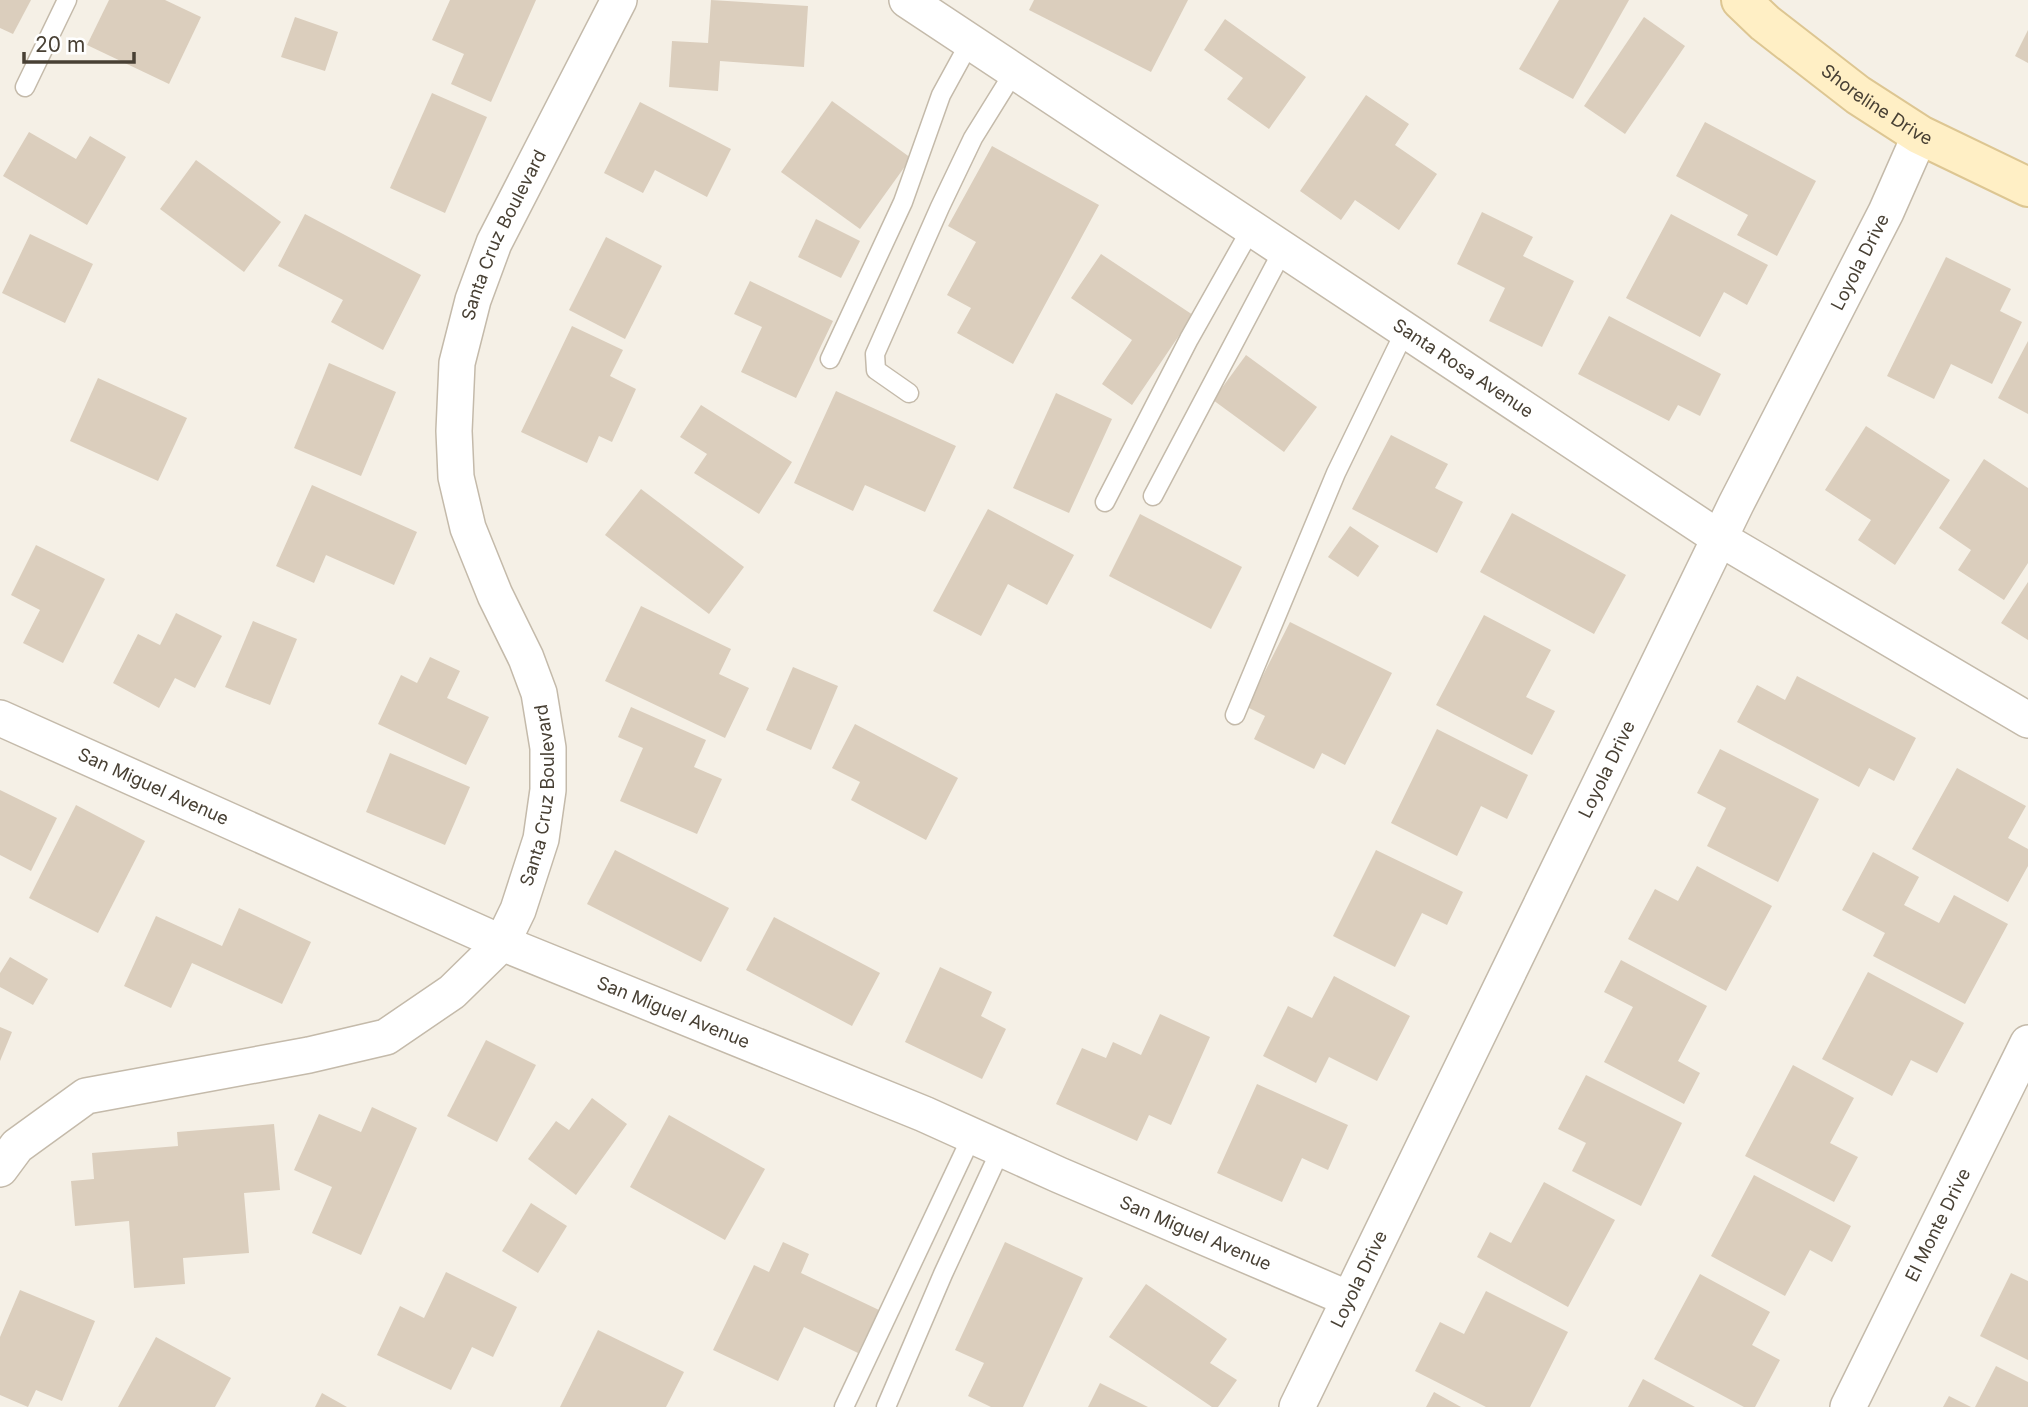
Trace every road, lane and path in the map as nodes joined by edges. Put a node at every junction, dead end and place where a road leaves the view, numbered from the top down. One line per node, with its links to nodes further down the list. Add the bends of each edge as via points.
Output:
1 (67, 0): 7 (lane)
2 (618, 0): 21 (street, Santa Cruz Boulevard, via 494,243 457,363 456,477 468,528 539,693 548,748 541,839)
3 (907, 0): 5 (street, Santa Rosa Avenue)
4 (1741, 0): 8 (main road, Shoreline Drive, via 1858,95)
5 (970, 42): 6 (street, Santa Rosa Avenue); 13 (lane, via 941,94 903,202)
6 (1014, 72): 10 (street, Santa Rosa Avenue); 14 (lane, via 973,138 875,354 876,370)
7 (25, 87)
8 (1920, 135): 9 (main road, Shoreline Drive); 17 (street, Loyola Drive, via 1886,212)
9 (2028, 187)
10 (1251, 229): 11 (street, Santa Rosa Avenue); 16 (lane)
11 (1283, 250): 12 (street, Santa Rosa Avenue); 15 (lane)
12 (1405, 331): 17 (street, Santa Rosa Avenue); 18 (lane, via 1336,473)
13 (830, 359)
14 (909, 393)
15 (1153, 496)
16 (1105, 502)
17 (1719, 538): 20 (street, Santa Rosa Avenue); 25 (street, Loyola Drive)
18 (1235, 715)
19 (0, 718): 21 (street, San Miguel Avenue)
20 (2028, 720)
21 (502, 943): 23 (street, San Miguel Avenue); 24 (street, Santa Cruz Boulevard, via 452,992 386,1037 86,1096 17,1146)
22 (2028, 1043): 29 (street, El Monte Drive)
23 (987, 1142): 25 (street, San Miguel Avenue); 26 (lane); 27 (lane, via 943,1274)
24 (0, 1169)
25 (1349, 1299): 28 (street, Loyola Drive)
26 (844, 1407)
27 (886, 1407)
28 (1297, 1407)
29 (1849, 1407)

